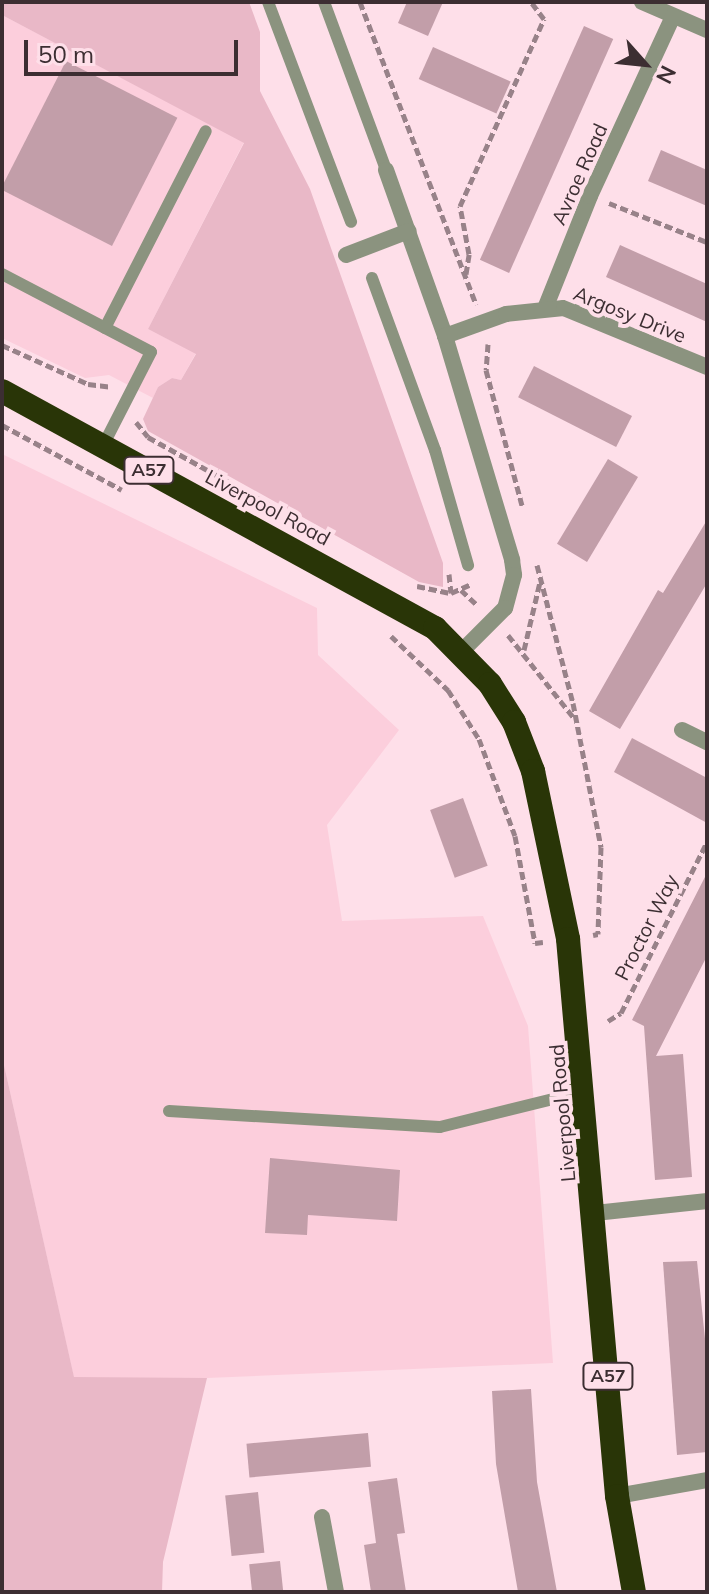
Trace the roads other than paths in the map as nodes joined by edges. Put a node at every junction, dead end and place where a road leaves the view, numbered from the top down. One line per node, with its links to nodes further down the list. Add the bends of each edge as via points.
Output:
1 (268, 2): 8 (lane)
2 (324, 2): 7 (lane)
3 (642, 2): 4 (street)
4 (673, 16): 5 (street); 13 (street, Avroe Road)
5 (707, 30)
6 (206, 131): 14 (lane)
7 (386, 170): 9 (street)
8 (351, 222)
9 (409, 231): 10 (street); 15 (street)
10 (346, 255)
11 (2, 274): 14 (lane)
12 (372, 278): 19 (lane, via 435,450)
13 (546, 306): 15 (street, Argosy Drive); 16 (street, Argosy Drive, via 581,313)
14 (105, 328): 18 (lane, via 151,352)
15 (445, 336): 20 (street, via 502,518 514,575 505,608)
16 (707, 367)
17 (2, 391): 18 (highway, Liverpool Road / A57)
18 (103, 446): 20 (highway, Liverpool Road / A57, via 424,621)
19 (468, 565)
20 (462, 651): 23 (highway, Liverpool Road / A57, via 514,722 533,771 568,939)
21 (682, 730): 22 (street)
22 (707, 742)
23 (585, 1091): 24 (lane, via 440,1127); 26 (highway, Liverpool Road / A57)
24 (169, 1111)
25 (707, 1201): 26 (street)
26 (595, 1213): 28 (highway, Liverpool Road / A57)
27 (707, 1480): 28 (street)
28 (617, 1496): 31 (highway, Liverpool Road / A57)
29 (322, 1517): 30 (street)
30 (336, 1592)
31 (634, 1592)

